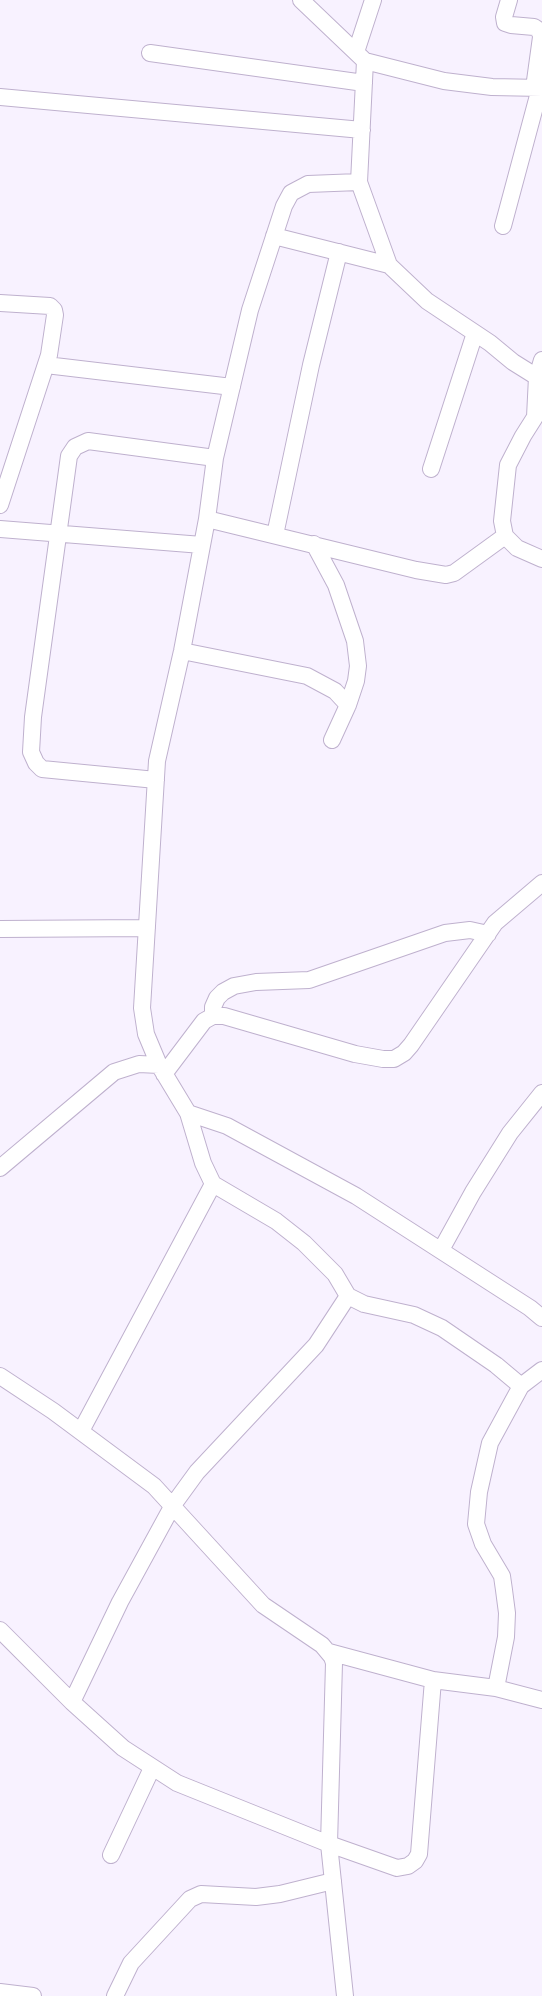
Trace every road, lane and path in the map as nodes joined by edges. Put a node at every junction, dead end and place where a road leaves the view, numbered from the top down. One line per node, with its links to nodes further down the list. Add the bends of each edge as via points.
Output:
1 (301, 0): 5 (street)
2 (373, 0): 5 (street)
3 (509, 0): 7 (street, via 504,17 505,23 534,27 540,32)
4 (150, 53): 6 (street)
5 (361, 57): 6 (street); 7 (street, via 444,81 492,87)
6 (364, 83): 9 (street)
7 (539, 88): 11 (street)
8 (0, 97): 9 (street)
9 (362, 130): 10 (street)
10 (359, 182): 12 (street, via 308,184 291,193); 14 (street)
11 (503, 226)
12 (274, 236): 13 (street); 20 (street, via 250,310)
13 (339, 252): 14 (street); 28 (street, via 311,365)
14 (389, 266): 16 (street, via 427,301)
15 (0, 303): 18 (street, via 50,306 54,310)
16 (475, 333): 19 (street); 23 (street)
17 (542, 360): 19 (street)
18 (46, 365): 20 (street); 24 (street)
19 (537, 378): 21 (street)
20 (232, 387): 22 (street)
21 (539, 417): 29 (street, via 523,436 508,465 502,521)
22 (215, 458): 25 (street); 27 (street, via 88,441 75,447 69,456)
23 (431, 469)
24 (0, 505)
25 (207, 519): 28 (street); 31 (street)
26 (0, 529): 27 (street)
27 (58, 535): 31 (street); 36 (street, via 33,717 31,752 42,769)
28 (275, 535): 30 (street)
29 (504, 536): 30 (street, via 454,573 446,574 416,570); 32 (street, via 517,548)
30 (314, 544): 34 (street, via 336,585 355,641 358,666)
31 (202, 545): 33 (street)
32 (542, 559)
33 (182, 651): 34 (street, via 307,676 335,691); 36 (street, via 157,761)
34 (348, 705): 35 (street)
35 (332, 740)
36 (156, 780): 38 (street)
37 (542, 883): 40 (street, via 495,923)
38 (147, 928): 39 (street); 42 (street, via 142,1008 146,1034)
39 (0, 929)
40 (488, 934): 41 (street, via 470,930 445,933 309,980 256,982 234,986 216,998); 41 (street, via 410,1046 394,1059 356,1054 224,1016)
41 (213, 1016): 42 (street, via 204,1021)
42 (162, 1069): 44 (street); 45 (street, via 139,1064 114,1072)
43 (542, 1093): 47 (street, via 510,1133)
44 (188, 1113): 46 (street, via 203,1163); 47 (street, via 227,1126 336,1185)
45 (0, 1168)
46 (213, 1184): 48 (street, via 276,1221 304,1243 335,1274); 53 (street)
47 (441, 1250): 49 (street)
48 (348, 1296): 52 (street, via 364,1304 414,1315 442,1328 496,1365); 54 (street, via 316,1345 197,1472)
49 (542, 1318)
50 (542, 1370): 52 (street)
51 (0, 1376): 53 (street)
52 (520, 1386): 58 (street, via 490,1443 479,1492 476,1524 483,1544 502,1576 507,1613 506,1637)
53 (81, 1431): 54 (street, via 154,1486)
54 (173, 1505): 56 (street, via 263,1605); 60 (street, via 120,1602)
55 (0, 1630): 60 (street)
56 (330, 1652): 57 (street); 62 (street, via 334,1663)
57 (433, 1680): 58 (street); 62 (street, via 419,1854 415,1861 408,1866 397,1868)
58 (496, 1688): 59 (street)
59 (542, 1700)
60 (72, 1702): 61 (street, via 123,1748)
61 (152, 1768): 62 (street, via 177,1783); 63 (street)
62 (329, 1844): 64 (street)
63 (111, 1855)
64 (333, 1881): 66 (street, via 280,1894 256,1897 201,1894 190,1899 131,1963); 68 (street)
65 (0, 1993): 67 (street)
66 (118, 1995)
67 (33, 1996)
68 (345, 1996)

